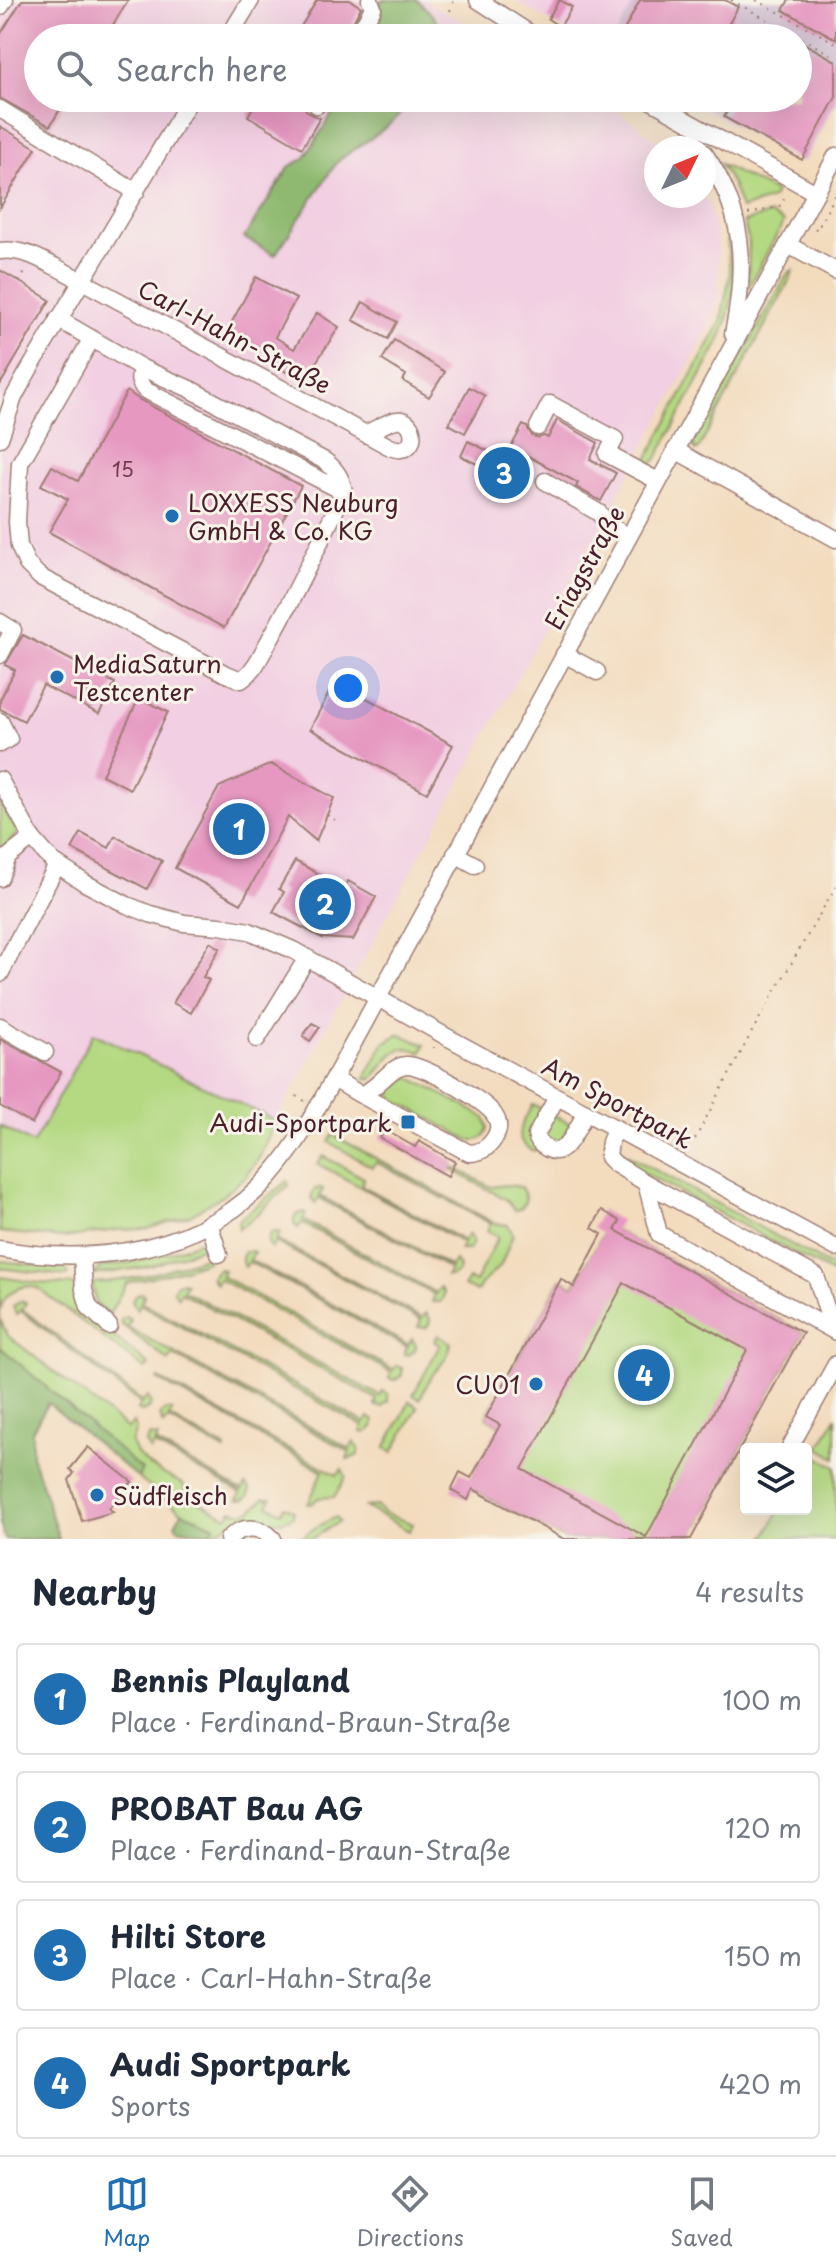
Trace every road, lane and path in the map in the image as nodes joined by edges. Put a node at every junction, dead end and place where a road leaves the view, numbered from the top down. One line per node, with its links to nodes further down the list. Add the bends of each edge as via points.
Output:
1 (5, 0): 8 (street)
2 (251, 0): 10 (street, via 233,15)
3 (370, 0): 11 (street, via 373,8)
4 (454, 0): 9 (path)
5 (478, 0): 12 (street)
6 (731, 0): 13 (path)
7 (756, 0): 14 (path)
8 (0, 7)
9 (450, 11)
10 (231, 24)
11 (364, 24)
12 (515, 24)
13 (775, 24)
14 (801, 24)
15 (812, 30): 16 (path)
16 (836, 43)
17 (812, 44): 18 (path)
18 (836, 57)
19 (0, 109): 26 (street)
20 (183, 112): 26 (street)
21 (673, 113): 22 (street); 25 (street)
22 (691, 136)
23 (836, 156): 27 (street, Eriagstraße)
24 (716, 173): 29 (street)
25 (794, 181): 27 (street); 29 (path, via 779,207)
26 (136, 192): 34 (street)
27 (816, 193): 31 (street, Eriagstraße)
28 (836, 194): 30 (path)
29 (736, 217): 37 (street, via 742,276)
30 (817, 230)
31 (788, 245): 33 (street); 37 (street, Eriagstraße)
32 (0, 251): 34 (street, Carl-Hahn-Straße, via 28,254)
33 (836, 271)
34 (82, 280): 35 (street); 40 (street, Carl-Hahn-Straße)
35 (58, 319): 36 (street); 38 (street)
36 (91, 340): 36 (street, via 20,463 19,546 40,577 241,680 290,604 344,492 145,390 138,378 142,368)
37 (729, 351): 41 (street, Eriagstraße)
38 (1, 427)
39 (538, 427): 43 (street, via 550,404 615,439 607,454)
40 (367, 433)
41 (675, 450): 43 (street, Eriagstraße); 45 (street)
42 (545, 481): 44 (street)
43 (658, 481): 44 (street, Eriagstraße)
44 (628, 536): 47 (street, Eriagstraße)
45 (836, 539)
46 (0, 622): 48 (street, via 13,630)
47 (564, 654): 49 (street); 56 (street, Eriagstraße)
48 (0, 655)
49 (597, 672)
50 (0, 721): 51 (street, via 9,739)
51 (0, 744)
52 (0, 780): 55 (street, Am Sportpark)
53 (327, 815): 54 (path)
54 (335, 820)
55 (32, 838): 57 (street, Am Sportpark); 59 (street, via 8,857)
56 (455, 854): 58 (street); 63 (street, Eriagstraße)
57 (57, 865): 61 (street, Am Sportpark, via 150,914 249,931); 62 (street)
58 (475, 865)
59 (0, 878)
60 (836, 886): 72 (path)
61 (307, 958): 63 (street, Am Sportpark); 65 (street)
62 (0, 974)
63 (377, 998): 67 (street, Eriagstraße); 69 (street, Am Sportpark)
64 (0, 1026): 66 (street)
65 (257, 1039)
66 (45, 1052)
67 (334, 1079): 68 (street); 74 (street, Eriagstraße, via 270,1177)
68 (361, 1095): 68 (street, via 469,1153 492,1143 499,1129 487,1106 410,1064 396,1068)
69 (557, 1097): 70 (street, Am Sportpark); 70 (street, via 536,1135 553,1152 566,1147)
70 (586, 1112): 71 (street, Am Sportpark)
71 (616, 1128): 73 (street, via 608,1157); 75 (street, Am Sportpark)
72 (695, 1139)
73 (646, 1183): 80 (street, via 816,1276); 80 (street, via 659,1234)
74 (209, 1223): 77 (street); 78 (street, Eriagstraße, via 149,1247)
75 (836, 1248)
76 (0, 1249): 78 (street, Eriagstraße)
77 (219, 1254)
78 (82, 1256): 79 (street, via 89,1307)
79 (109, 1326)
80 (834, 1331)
81 (836, 1364): 82 (street)
82 (792, 1443)
83 (228, 1539): 84 (street, via 251,1528)
84 (273, 1539)

